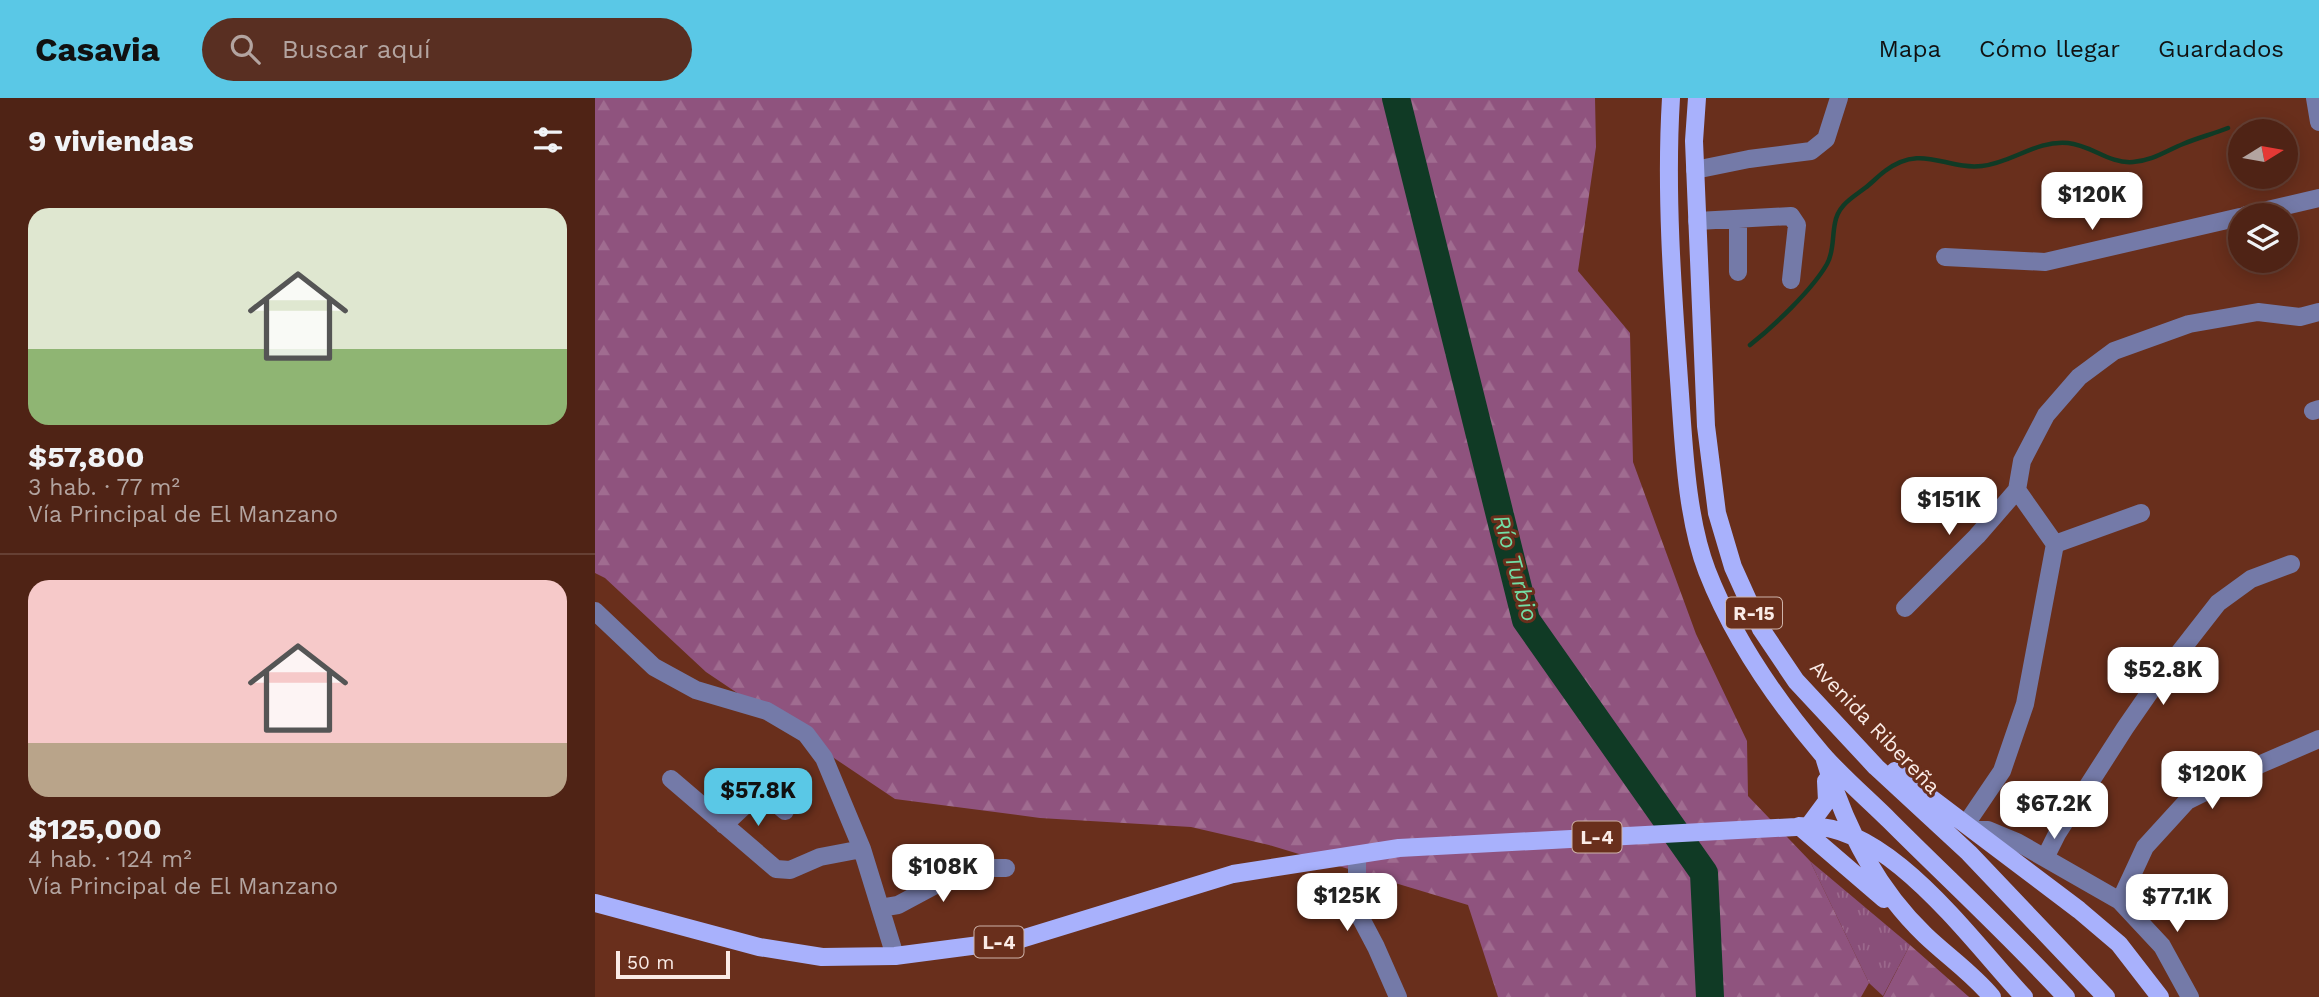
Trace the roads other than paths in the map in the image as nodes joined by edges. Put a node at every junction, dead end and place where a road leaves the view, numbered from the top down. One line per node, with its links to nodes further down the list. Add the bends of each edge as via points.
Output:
1 (1671, 98): 24 (main road, R-15, via 1671,228 1690,504 1706,569 1721,604 1782,703)
2 (1698, 98): 6 (main road, Avenida Ribereña / R-15)
3 (1839, 98): 6 (street, via 1826,139 1811,151)
4 (2315, 98): 5 (street)
5 (2319, 122)
6 (1695, 170): 11 (main road, Avenida Ribereña / R-15)
7 (2319, 198): 8 (street)
8 (2298, 203)
9 (1738, 219): 11 (street); 13 (street); 14 (street, via 1791,216 1797,225)
10 (2228, 220): 12 (street, via 2045,262)
11 (1697, 221): 23 (main road, Avenida Ribereña / R-15, via 1706,426 1717,513 1733,567 1762,629 1796,681)
12 (1945, 257)
13 (1738, 272)
14 (1791, 280)
15 (2319, 312): 16 (street, via 2300,317 2258,312 2189,324 2115,351 2079,377 2046,415 2022,461)
16 (2017, 489): 18 (street); 20 (street)
17 (2141, 513): 18 (street)
18 (2055, 544): 29 (street, via 2025,704 2002,771)
19 (2291, 564): 33 (street, via 2251,579 2218,603 2125,728)
20 (1905, 608)
21 (595, 611): 31 (street, via 654,667 696,690 767,711 806,734 824,758)
22 (2319, 739): 35 (street, via 2187,801 2145,847)
23 (1860, 748): 29 (main road); 44 (main road, Avenida Ribereña / R-15, via 1969,853)
24 (1824, 757): 28 (main road, via 1827,801); 30 (main road); 43 (main road, R-15)
25 (671, 779): 27 (street)
26 (785, 811): 27 (street, via 759,792)
27 (724, 825): 31 (street, via 783,871 820,857)
28 (1802, 826): 30 (main road); 32 (main road, L-4, via 1399,848); 38 (main road)
29 (1971, 827): 33 (street, via 2003,835); 45 (main road, via 2119,944)
30 (1855, 836): 38 (main road, via 1866,860); 42 (main road, via 1888,855 1922,886)
31 (862, 849): 37 (street)
32 (1357, 855): 39 (main road, L-4, via 1233,874 1018,940); 40 (street, via 1357,911)
33 (2045, 858): 35 (street)
34 (1006, 869): 37 (street, via 967,868 898,905)
35 (2120, 901): 46 (street, via 2162,946)
36 (595, 903): 39 (main road, L-4, via 759,947 822,957)
37 (880, 908): 39 (street)
38 (1924, 934): 41 (main road)
39 (895, 956)
40 (1398, 997)
41 (1992, 997)
42 (2024, 997)
43 (2066, 997)
44 (2106, 997)
45 (2160, 997)
46 (2190, 997)

